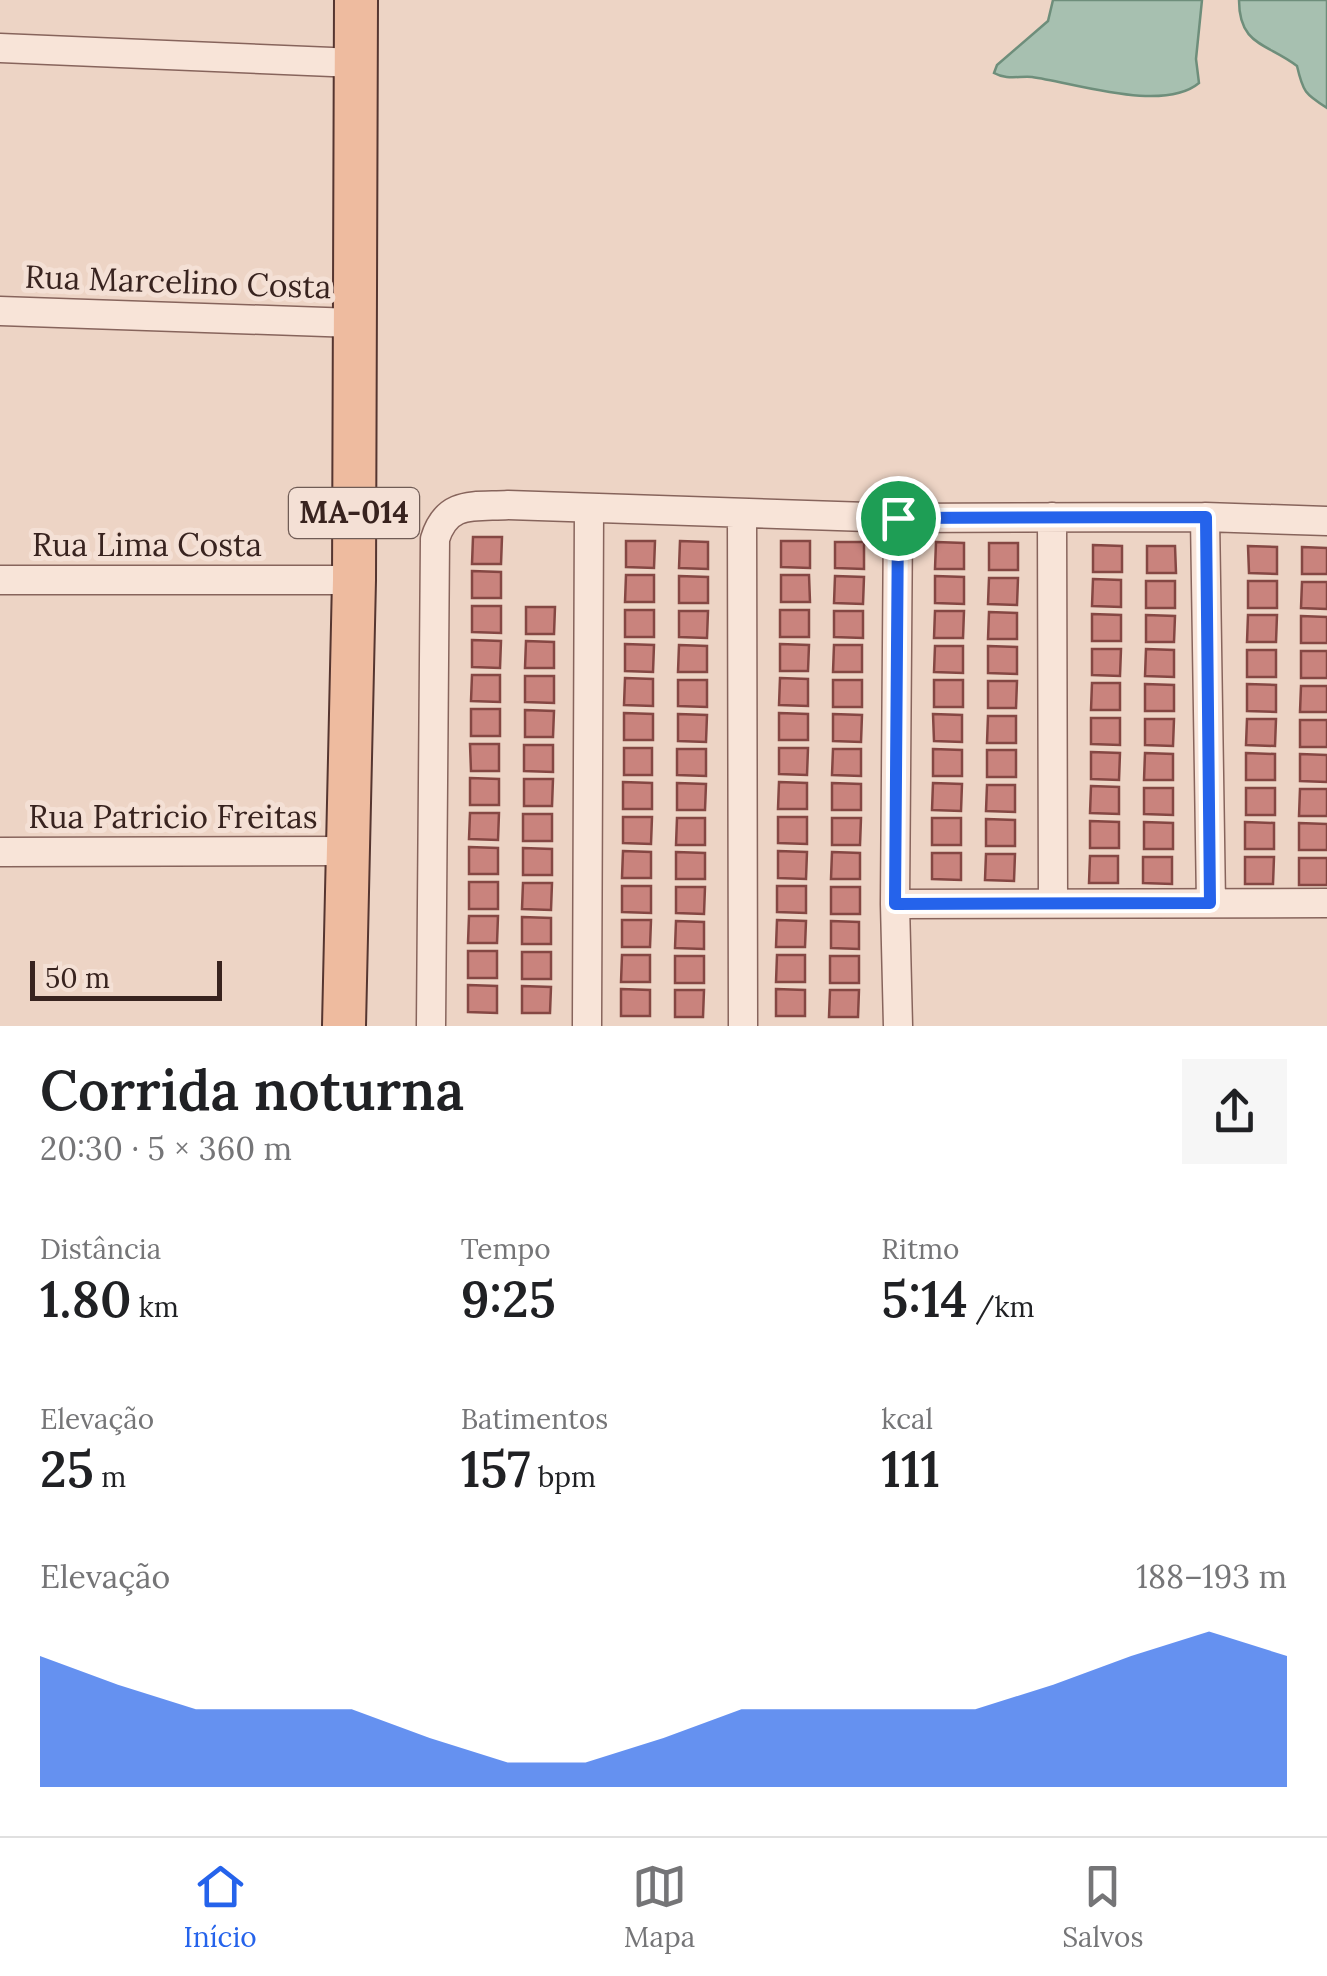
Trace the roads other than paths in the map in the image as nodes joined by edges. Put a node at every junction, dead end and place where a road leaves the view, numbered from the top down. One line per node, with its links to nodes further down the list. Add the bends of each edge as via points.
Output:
1 (356, 0): 3 (main road, MA-014)
2 (0, 48): 3 (street)
3 (356, 62): 5 (main road, MA-014)
4 (0, 311): 5 (street, Rua Marcelino Costa)
5 (354, 323): 13 (main road, MA-014)
6 (589, 508): 7 (street); 21 (street, via 462,508 440,522 435,538); 22 (street)
7 (742, 514): 10 (street); 23 (street)
8 (1052, 517): 9 (street); 10 (street); 16 (street)
9 (1206, 517): 11 (street); 17 (street)
10 (898, 518): 19 (street)
11 (1327, 521)
12 (0, 580): 13 (street, Rua Lima Costa)
13 (354, 580): 15 (main road, MA-014)
14 (0, 852): 15 (street, Rua Patricio Freitas)
15 (346, 852): 20 (main road, MA-014)
16 (1053, 902): 17 (street); 19 (street)
17 (1210, 903): 18 (street)
18 (1327, 903)
19 (895, 904): 24 (street)
20 (344, 1026)
21 (431, 1026)
22 (588, 1026)
23 (743, 1026)
24 (898, 1026)

